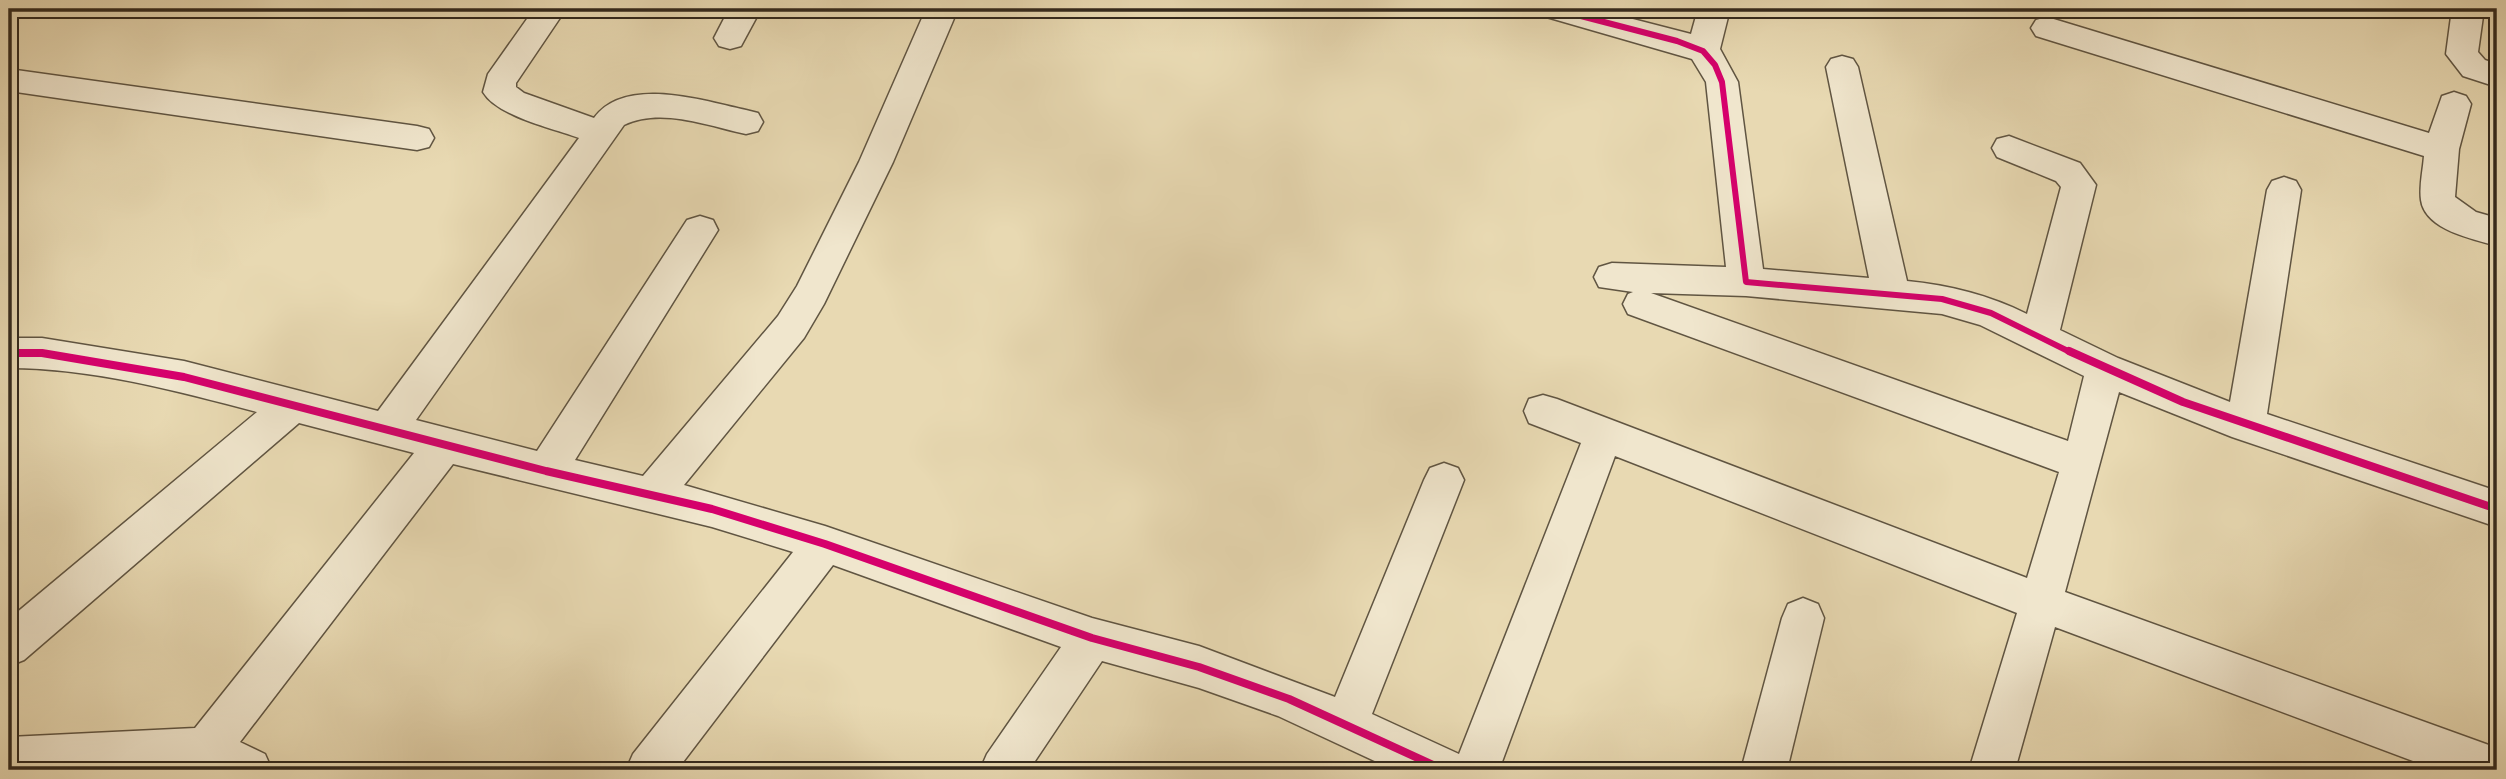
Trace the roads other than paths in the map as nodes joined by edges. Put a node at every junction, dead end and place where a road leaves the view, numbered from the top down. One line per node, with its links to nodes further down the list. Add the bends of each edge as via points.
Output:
1 (550, 9): 15 (street, via 500,82 499,92)
2 (745, 9): 8 (street)
3 (942, 9): 39 (street, via 876,162 811,294 791,327)
4 (1554, 9): 9 (street)
5 (1714, 9): 9 (street)
6 (2468, 9): 11 (street, via 2462,54 2474,68)
7 (2047, 28): 18 (street)
8 (730, 38)
9 (1703, 51): 23 (street, via 1722,82)
10 (1842, 67): 24 (street)
11 (2497, 76)
12 (10, 81): 16 (street)
13 (2454, 104): 18 (street)
14 (746, 122): 15 (street, via 640,106 624,108)
15 (598, 132): 33 (street)
16 (417, 138)
17 (2008, 148): 26 (street, via 2068,172 2078,185)
18 (2442, 149): 21 (street, via 2440,206 2464,222)
19 (2284, 190): 32 (street)
20 (700, 230): 37 (street)
21 (2497, 232)
22 (1612, 277): 23 (street)
23 (1746, 282): 24 (street)
24 (1891, 295): 26 (street, via 1942,299 1979,309)
25 (1641, 304): 36 (street)
26 (2040, 336): 28 (street)
27 (26, 353): 29 (street); 30 (street, via 184,377)
28 (2105, 369): 32 (street); 36 (street)
29 (9, 381)
30 (291, 407): 33 (street); 45 (street)
31 (1543, 411): 34 (street)
32 (2246, 425): 40 (street)
33 (387, 430): 35 (street)
34 (1604, 435): 42 (street); 53 (street)
35 (445, 444): 37 (street); 48 (street)
36 (2082, 463): 42 (street)
37 (546, 471): 39 (street)
38 (1444, 481): 46 (street)
39 (652, 494): 41 (street)
40 (2497, 509)
41 (825, 544): 44 (street); 50 (street)
42 (2042, 603): 55 (street); 56 (street)
43 (1803, 618): 54 (street)
44 (1092, 638): 46 (street, via 1199,667); 51 (street)
45 (9, 646)
46 (1346, 724): 52 (street)
47 (9, 759): 48 (street)
48 (199, 760): 49 (street)
49 (249, 770)
50 (649, 770)
51 (1003, 770)
52 (1444, 770)
53 (1476, 770)
54 (1764, 770)
55 (1992, 770)
56 (2496, 770)

